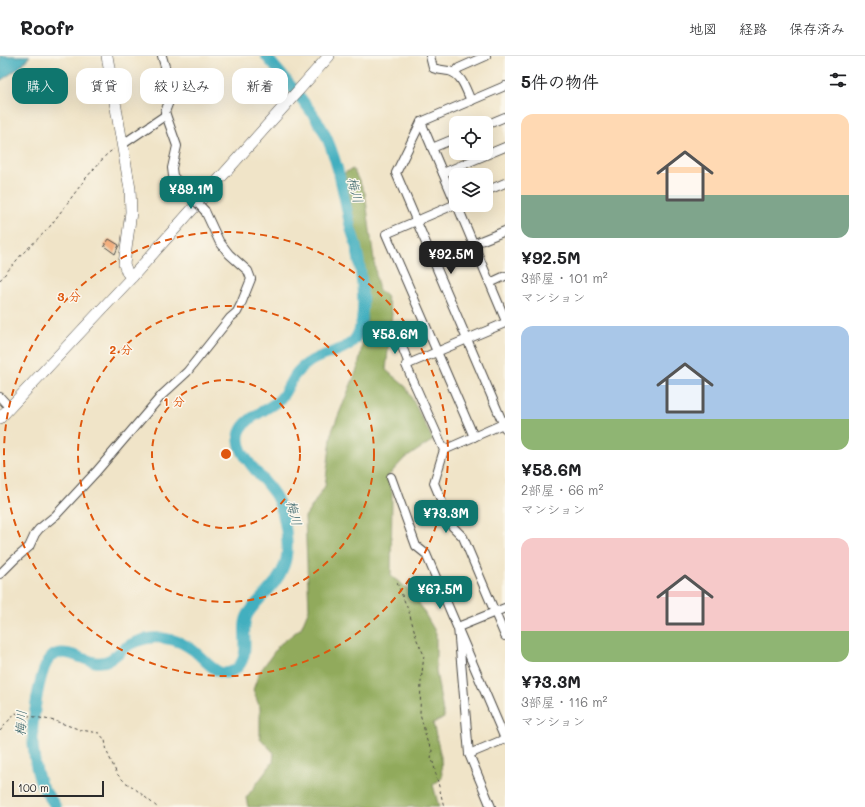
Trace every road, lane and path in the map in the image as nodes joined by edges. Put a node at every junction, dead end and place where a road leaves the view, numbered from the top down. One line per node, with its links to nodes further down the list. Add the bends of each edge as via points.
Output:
1 (107, 56): 14 (main road)
2 (162, 56): 9 (street, via 170,99)
3 (329, 56): 25 (main road)
4 (430, 56): 6 (street, via 433,68)
5 (486, 56): 6 (street, via 459,68)
6 (454, 73): 8 (street, via 462,82)
7 (505, 86): 8 (street)
8 (471, 101): 11 (street)
9 (166, 115): 14 (street); 41 (street, bridge, via 176,146 173,176 205,211 222,245 248,271 251,279 237,312 187,372 162,395 56,515 39,529 30,547)
10 (505, 117): 12 (street)
11 (421, 122): 16 (street); 21 (street, via 396,173)
12 (493, 122)
13 (449, 141): 16 (street)
14 (123, 144): 25 (main road, via 131,200 124,264); 26 (path, via 107,154 56,220)
15 (505, 147): 17 (street)
16 (432, 148): 17 (street)
17 (443, 173): 21 (street, via 456,204)
18 (505, 183): 19 (street)
19 (493, 188)
20 (459, 212): 23 (street)
21 (416, 220): 31 (street); 32 (street, via 386,234)
22 (505, 231): 23 (street)
23 (473, 244): 27 (street)
24 (505, 276): 27 (street)
25 (132, 277): 35 (main road)
26 (0, 280)
27 (490, 283): 28 (street)
28 (505, 318)
29 (505, 323): 31 (street)
30 (399, 339): 33 (street)
31 (468, 339): 32 (street); 37 (street)
32 (437, 352): 33 (street); 38 (street)
33 (409, 364): 39 (street, via 406,365)
34 (0, 397): 35 (street)
35 (10, 408): 36 (main road)
36 (0, 418)
37 (504, 426): 38 (street)
38 (474, 437): 39 (street)
39 (444, 450): 44 (street, via 434,483 452,526 463,537)
40 (391, 477): 45 (street, via 416,546 426,554)
41 (0, 574)
42 (397, 583): 51 (path, via 424,656 420,713 432,750 431,759)
43 (505, 608): 44 (street)
44 (495, 612): 45 (street); 46 (street)
45 (458, 627): 48 (street); 49 (street)
46 (505, 636)
47 (0, 731): 50 (path, via 15,713 99,733 105,740 107,752 117,774)
48 (505, 739): 49 (street)
49 (469, 754): 52 (street)
50 (157, 807)
51 (444, 807)
52 (491, 807)

